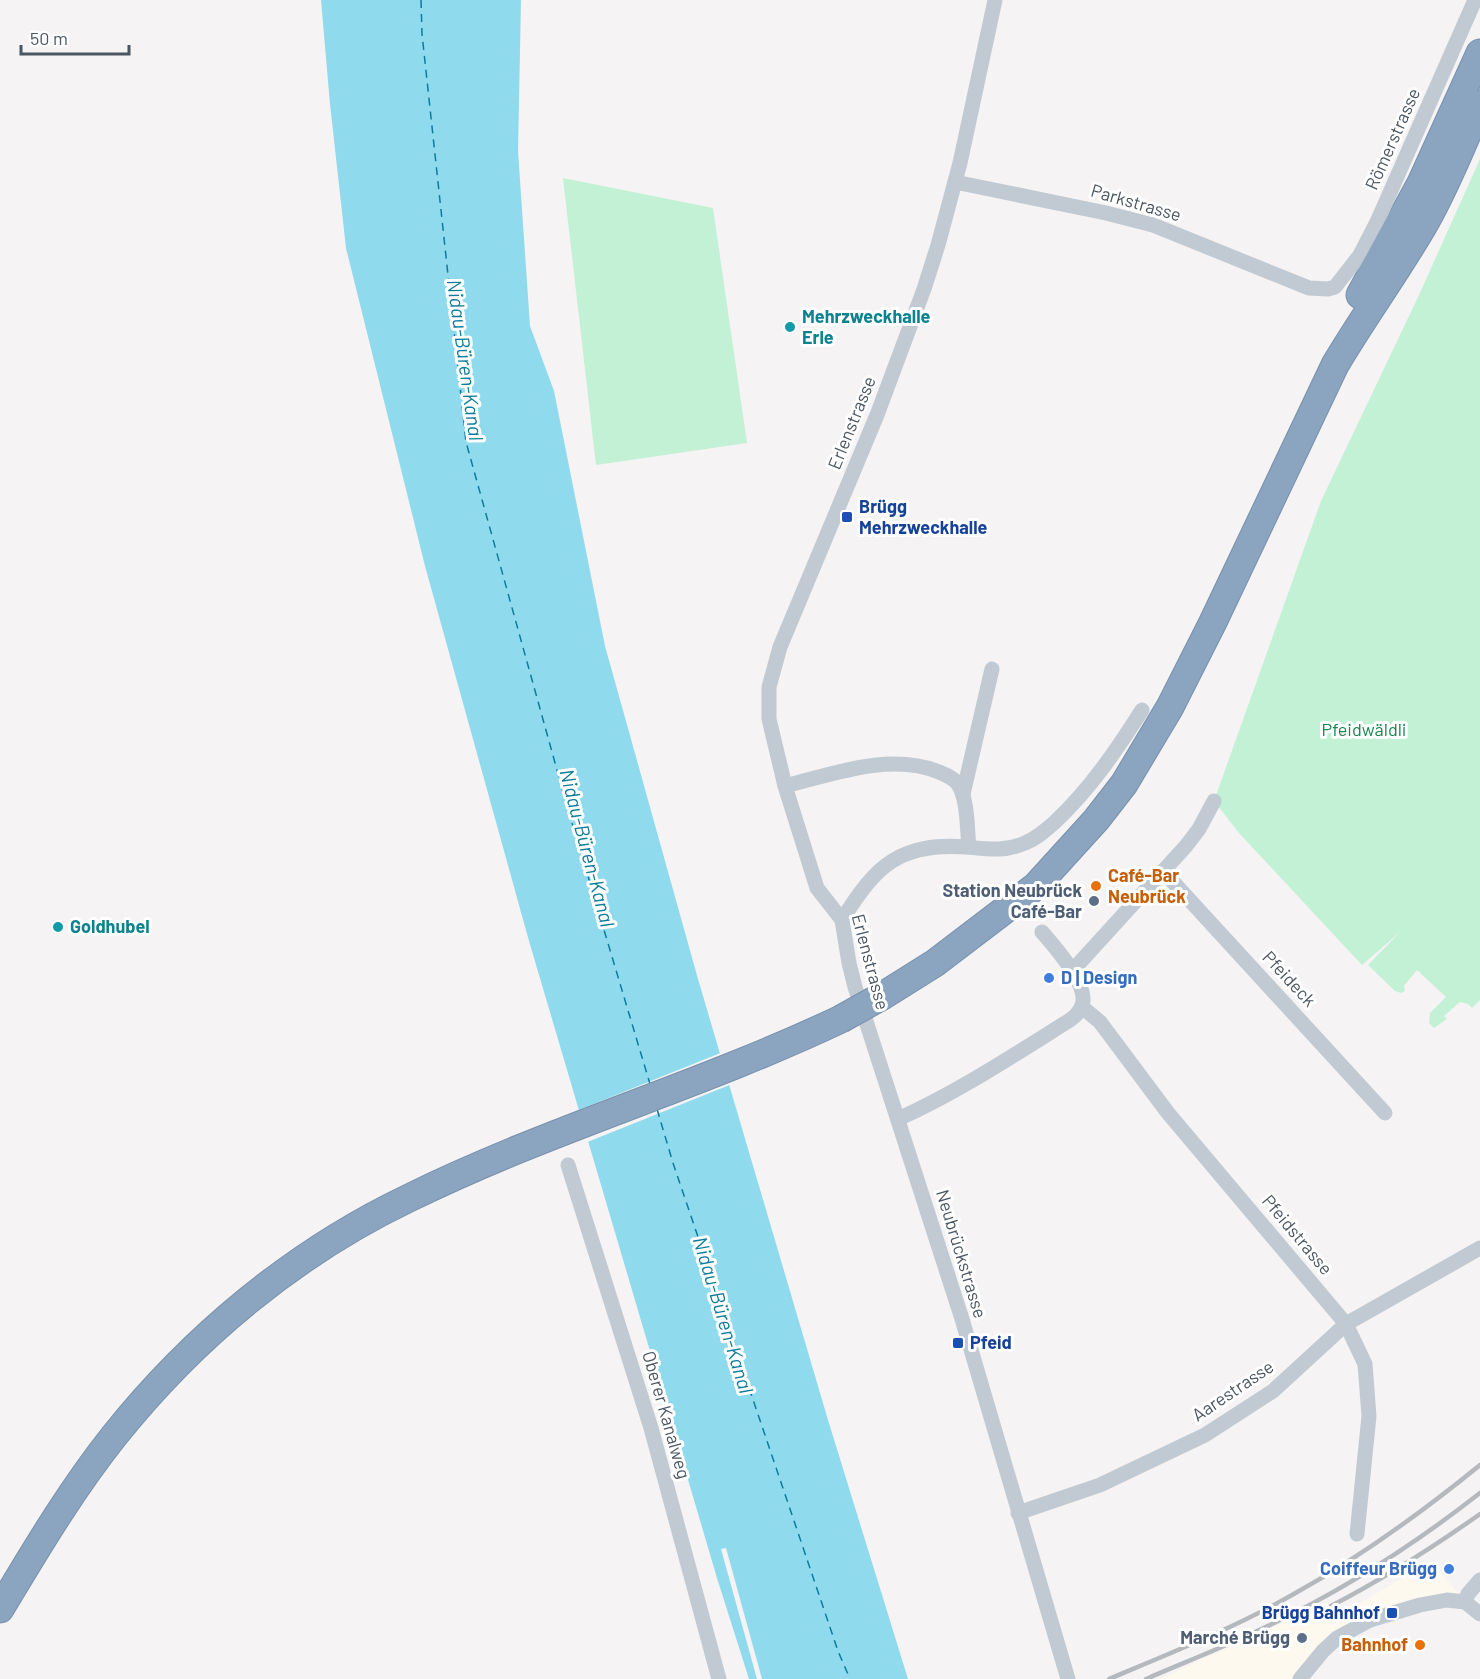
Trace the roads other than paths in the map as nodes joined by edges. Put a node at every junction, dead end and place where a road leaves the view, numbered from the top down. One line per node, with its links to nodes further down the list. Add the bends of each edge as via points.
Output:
1 (995, 0): 5 (street, Erlenstrasse)
2 (1475, 0): 7 (street, Römerstrasse, via 1377,222 1360,255)
3 (1480, 53): 6 (highway)
4 (1480, 104): 6 (highway)
5 (955, 182): 7 (street, Parkstrasse, via 1153,225 1309,288); 10 (street, Erlenstrasse, via 916,311 877,415 780,647 769,687 768,719)
6 (1431, 188): 28 (highway, bridge, via 1407,253 1335,364 1213,622 1146,750 1124,784 1036,886 935,963 841,1019 472,1168 381,1212 290,1269 220,1324 173,1369 113,1437 60,1512)
7 (1335, 287)
8 (992, 669): 11 (street)
9 (1142, 710): 13 (street, via 1101,772 1040,835 1010,849)
10 (785, 786): 11 (street, via 880,764 930,768 957,782); 15 (street, Erlenstrasse, via 817,888)
11 (963, 794): 13 (street)
12 (1214, 801): 14 (street, via 1199,829)
13 (969, 848): 15 (street, via 927,847 887,864 862,888)
14 (1163, 871): 17 (street); 19 (street, Pfeideck)
15 (842, 920): 20 (street, Erlenstrasse, via 855,987)
16 (1042, 932): 17 (street)
17 (1072, 971): 18 (street, via 1082,991)
18 (1082, 1007): 20 (street, via 1070,1020 945,1096); 23 (street, Pfeidstrasse, via 1100,1022 1168,1113)
19 (1385, 1113)
20 (898, 1119): 24 (street, Neubrückstrasse)
21 (568, 1165): 30 (street, Oberer Kanalweg, via 651,1428)
22 (1480, 1248): 23 (street, Aarestrasse)
23 (1346, 1324): 24 (street, Aarestrasse, via 1273,1391 1205,1435 1100,1485); 25 (street, Pfeidstrasse, via 1365,1364 1369,1416)
24 (1018, 1513): 31 (street, Neubrückstrasse)
25 (1357, 1534)
26 (1480, 1580): 27 (street)
27 (1465, 1602): 29 (street); 32 (street, via 1447,1600 1420,1605 1370,1620 1337,1638)
28 (0, 1610)
29 (1480, 1614)
30 (719, 1679)
31 (1068, 1679)
32 (1300, 1679)

